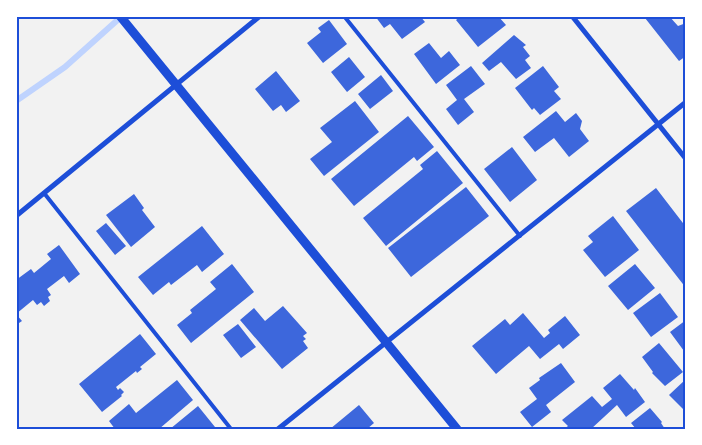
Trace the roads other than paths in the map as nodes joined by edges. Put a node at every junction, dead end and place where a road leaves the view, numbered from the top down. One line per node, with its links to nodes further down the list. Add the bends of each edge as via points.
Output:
1 (120, 16): 5 (street)
2 (260, 16): 5 (street)
3 (344, 16): 11 (lane)
4 (572, 16): 7 (street)
5 (176, 85): 9 (street); 12 (street)
6 (686, 102): 7 (street)
7 (658, 124): 8 (street); 11 (street)
8 (686, 159)
9 (44, 193): 10 (street); 13 (lane)
10 (16, 216)
11 (520, 236): 12 (street)
12 (387, 343): 14 (street); 15 (street)
13 (231, 429)
14 (278, 429)
15 (457, 429)

